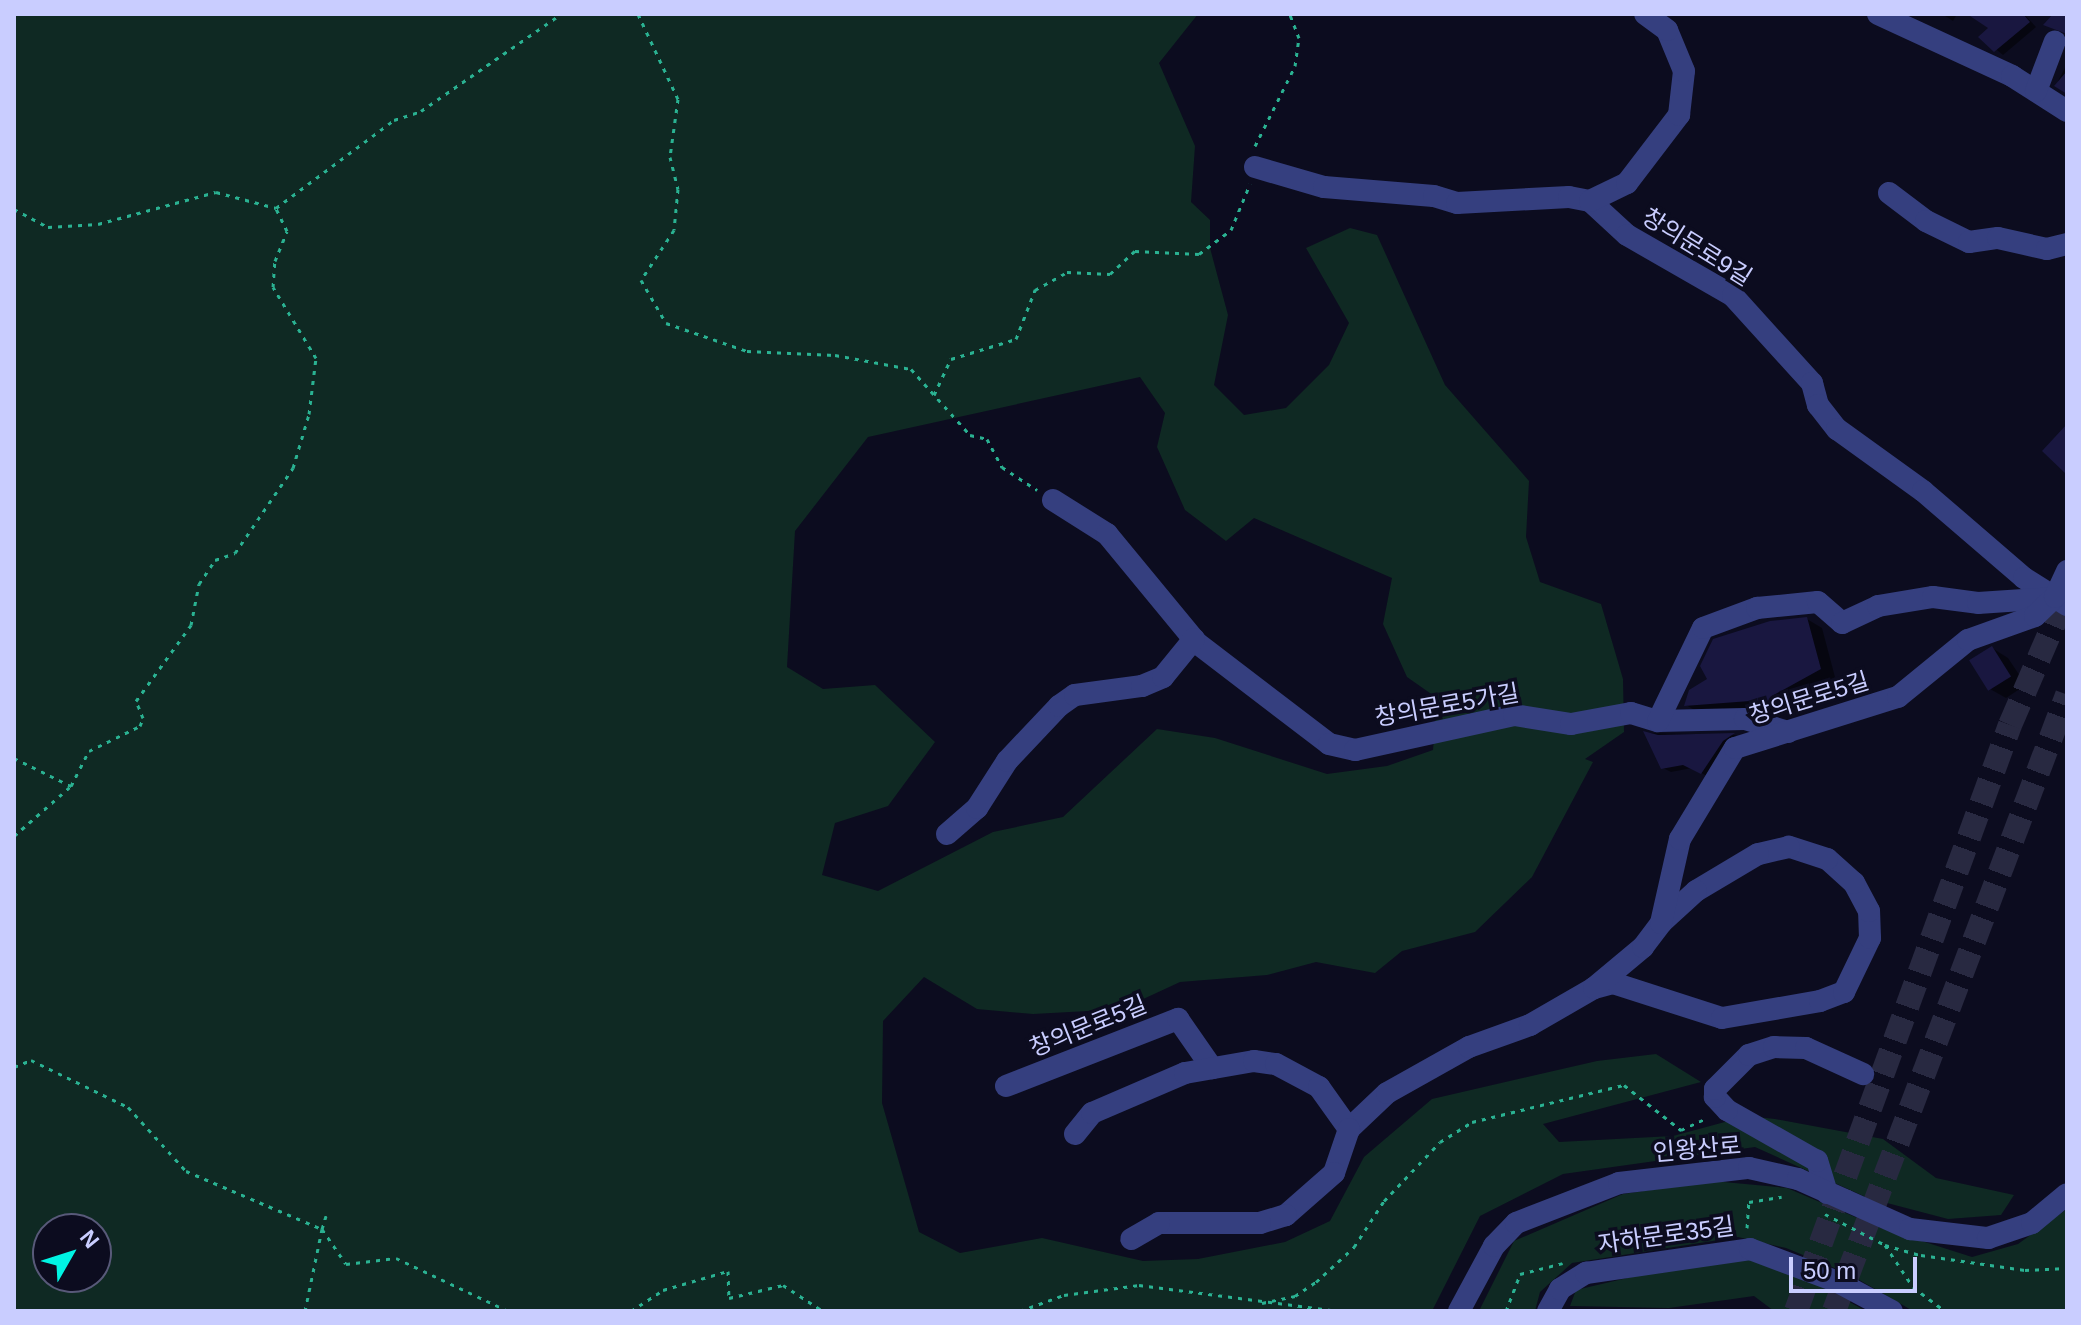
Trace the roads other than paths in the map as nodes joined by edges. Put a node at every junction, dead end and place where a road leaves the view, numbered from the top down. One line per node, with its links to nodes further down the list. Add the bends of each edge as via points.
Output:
1 (1645, 14): 9 (street, via 1667,30 1684,71 1679,115 1627,183)
2 (1878, 14): 3 (street)
3 (1906, 19): 5 (street)
4 (2055, 41): 5 (street)
5 (2036, 91): 6 (street)
6 (2067, 111)
7 (1256, 167): 9 (street, via 1324,187 1434,196 1457,203 1569,197)
8 (1889, 193): 10 (street, via 1926,221 1969,242 1998,238 2047,249)
9 (1590, 201): 13 (street, 창의문로9길, via 1627,235 1733,296 1812,383 1818,405 1837,429)
10 (2067, 244)
11 (1053, 500): 14 (street, 창의문로5가길, via 1107,534)
12 (2067, 571): 13 (street)
13 (2061, 601): 15 (street, via 1978,603 1933,597 1878,606 1842,623 1818,602 1757,608 1703,628); 16 (street, 창의문로5길, via 1968,640 1898,697)
14 (1194, 639): 15 (street, 창의문로5가길, via 1329,744 1355,750 1514,715 1571,724 1631,713); 17 (street, via 1163,677 1142,686 1075,695 1059,706 1007,761 977,808)
15 (1658, 721): 16 (street, 창의문로5가길, via 1745,719)
16 (1789, 732): 18 (street, 창의문로5길, via 1735,748 1714,775 1680,839)
17 (947, 834)
18 (1661, 923): 19 (street, 창의문로5길, via 1643,947); 19 (street, via 1758,854 1789,847 1827,859 1854,883 1869,911 1870,938 1844,992 1820,1001 1722,1018 1613,983)
19 (1594, 988): 23 (street, 창의문로5길, via 1530,1025 1469,1047 1422,1072 1387,1093)
20 (1212, 1068): 22 (street, 창의문로5길, via 1178,1019); 23 (street, via 1254,1061 1276,1064 1319,1087); 24 (street, via 1185,1073 1092,1113)
21 (1863, 1074): 25 (street, via 1806,1048 1774,1047 1749,1055 1715,1089 1727,1110 1817,1161)
22 (1006, 1086)
23 (1349, 1129): 27 (street, 창의문로5길, via 1334,1173 1286,1215 1260,1223 1159,1223)
24 (1075, 1134)
25 (1827, 1193): 26 (street, 인왕산로, via 1910,1229 1988,1238 2032,1223); 28 (street, 인왕산로, via 1798,1179 1749,1168 1619,1183 1516,1223 1494,1246)
26 (2067, 1194)
27 (1131, 1239)
28 (1459, 1311)
29 (1548, 1311): 30 (street, 자하문로35길, via 1560,1289 1586,1273 1750,1249 1838,1282)
30 (1892, 1311)

